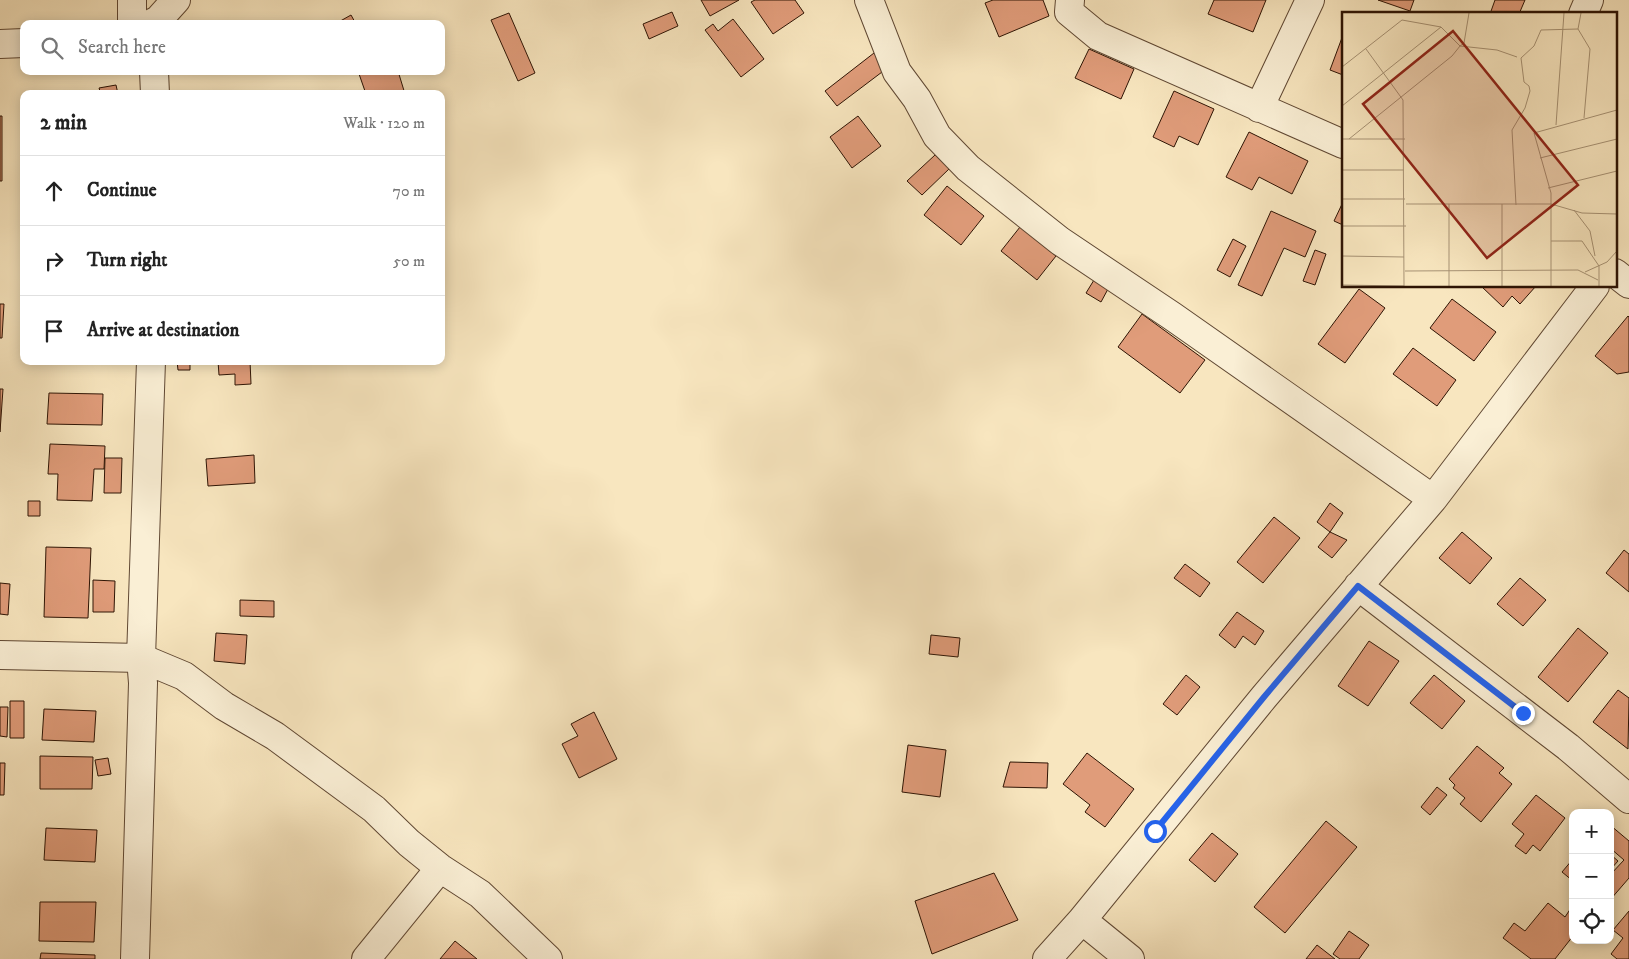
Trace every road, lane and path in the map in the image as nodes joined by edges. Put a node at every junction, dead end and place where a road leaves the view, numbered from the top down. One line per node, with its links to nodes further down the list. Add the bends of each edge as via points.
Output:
1 (132, 0): 8 (street)
2 (176, 0): 9 (street)
3 (870, 0): 22 (street, via 897,72 917,100 936,136 968,168 1060,241)
4 (1070, 0): 14 (street, via 1069,12 1098,36)
5 (1310, 0): 14 (street)
6 (1589, 0): 7 (street)
7 (1584, 12)
8 (132, 20)
9 (158, 20)
10 (20, 43): 11 (street)
11 (0, 44)
12 (154, 75): 13 (street)
13 (155, 90)
14 (1259, 108): 15 (street)
15 (1342, 144)
16 (1629, 257): 17 (street)
17 (1616, 264)
18 (1616, 274): 19 (street)
19 (1629, 284)
20 (1593, 288): 22 (street)
21 (150, 365): 25 (street)
22 (1433, 499): 23 (street)
23 (1358, 586): 26 (street, via 1568,747); 28 (street)
24 (0, 655): 25 (street)
25 (141, 658): 27 (street, via 184,676 224,706 275,736 374,809); 29 (street, via 143,684)
26 (1629, 799)
27 (440, 868): 30 (street); 31 (street, via 480,894)
28 (1082, 920): 32 (street); 33 (street)
29 (135, 959)
30 (366, 959)
31 (548, 959)
32 (1047, 959)
33 (1130, 959)

